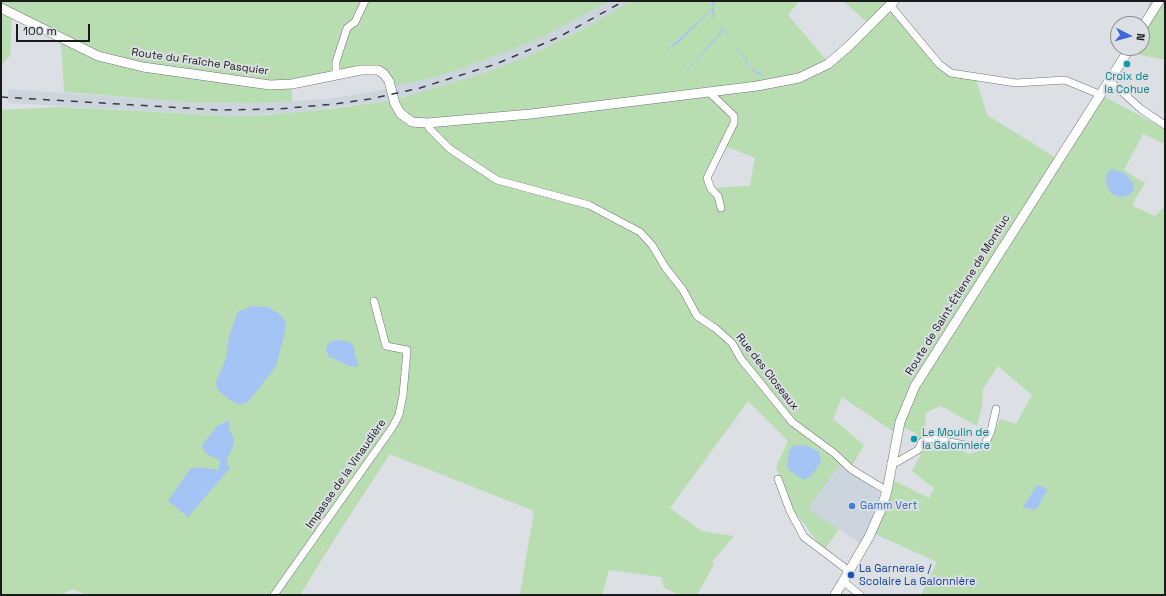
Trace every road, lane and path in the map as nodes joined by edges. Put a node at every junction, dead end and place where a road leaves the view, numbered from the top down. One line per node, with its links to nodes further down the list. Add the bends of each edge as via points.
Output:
1 (365, 1): 7 (street, via 355,22 347,28 336,62)
2 (1159, 1): 5 (main road)
3 (892, 3): 9 (main road, via 828,64 799,78); 10 (street, via 939,64 951,73 1016,83 1065,80)
4 (1, 8): 7 (main road, Route du Fraîche Pasquier, via 98,56 143,67 270,85 292,84)
5 (1150, 16)
6 (1125, 56): 8 (main road, Route de Saint-Étienne de Montluc)
7 (336, 75): 11 (main road, Route du Fraîche Pasquier, via 368,69 378,70 387,77 398,110 405,118 416,123)
8 (1110, 81): 10 (main road, Route de Saint-Étienne de Montluc); 12 (street, via 1141,109)
9 (709, 92): 11 (main road, via 496,118); 13 (street, via 734,116 734,123 706,178 718,196)
10 (1101, 95): 16 (main road, Route de Saint-Étienne de Montluc, via 915,386 900,422)
11 (428, 123): 18 (street, Rue des Closeaux, via 429,128 450,149 497,180 589,205 640,232 683,290 697,316 732,343 741,359 792,422 851,469)
12 (1165, 126)
13 (721, 208)
14 (374, 301): 21 (street, Impasse de la Vinaudière, via 386,346 407,350 399,415)
15 (996, 409): 16 (street, via 991,431 984,446 970,446 929,438 922,442 918,450 898,462)
16 (891, 463): 18 (main road, Route de Saint-Étienne de Montluc)
17 (778, 480): 19 (street, via 804,537)
18 (886, 491): 19 (main road, Route de Saint-Étienne de Montluc, via 869,537)
19 (849, 571): 20 (main road, Route de Saint-Étienne de Montluc)
20 (843, 581): 22 (main road, Route de Saint-Étienne de Montluc); 23 (street)
21 (274, 595)
22 (835, 595)
23 (860, 595)

